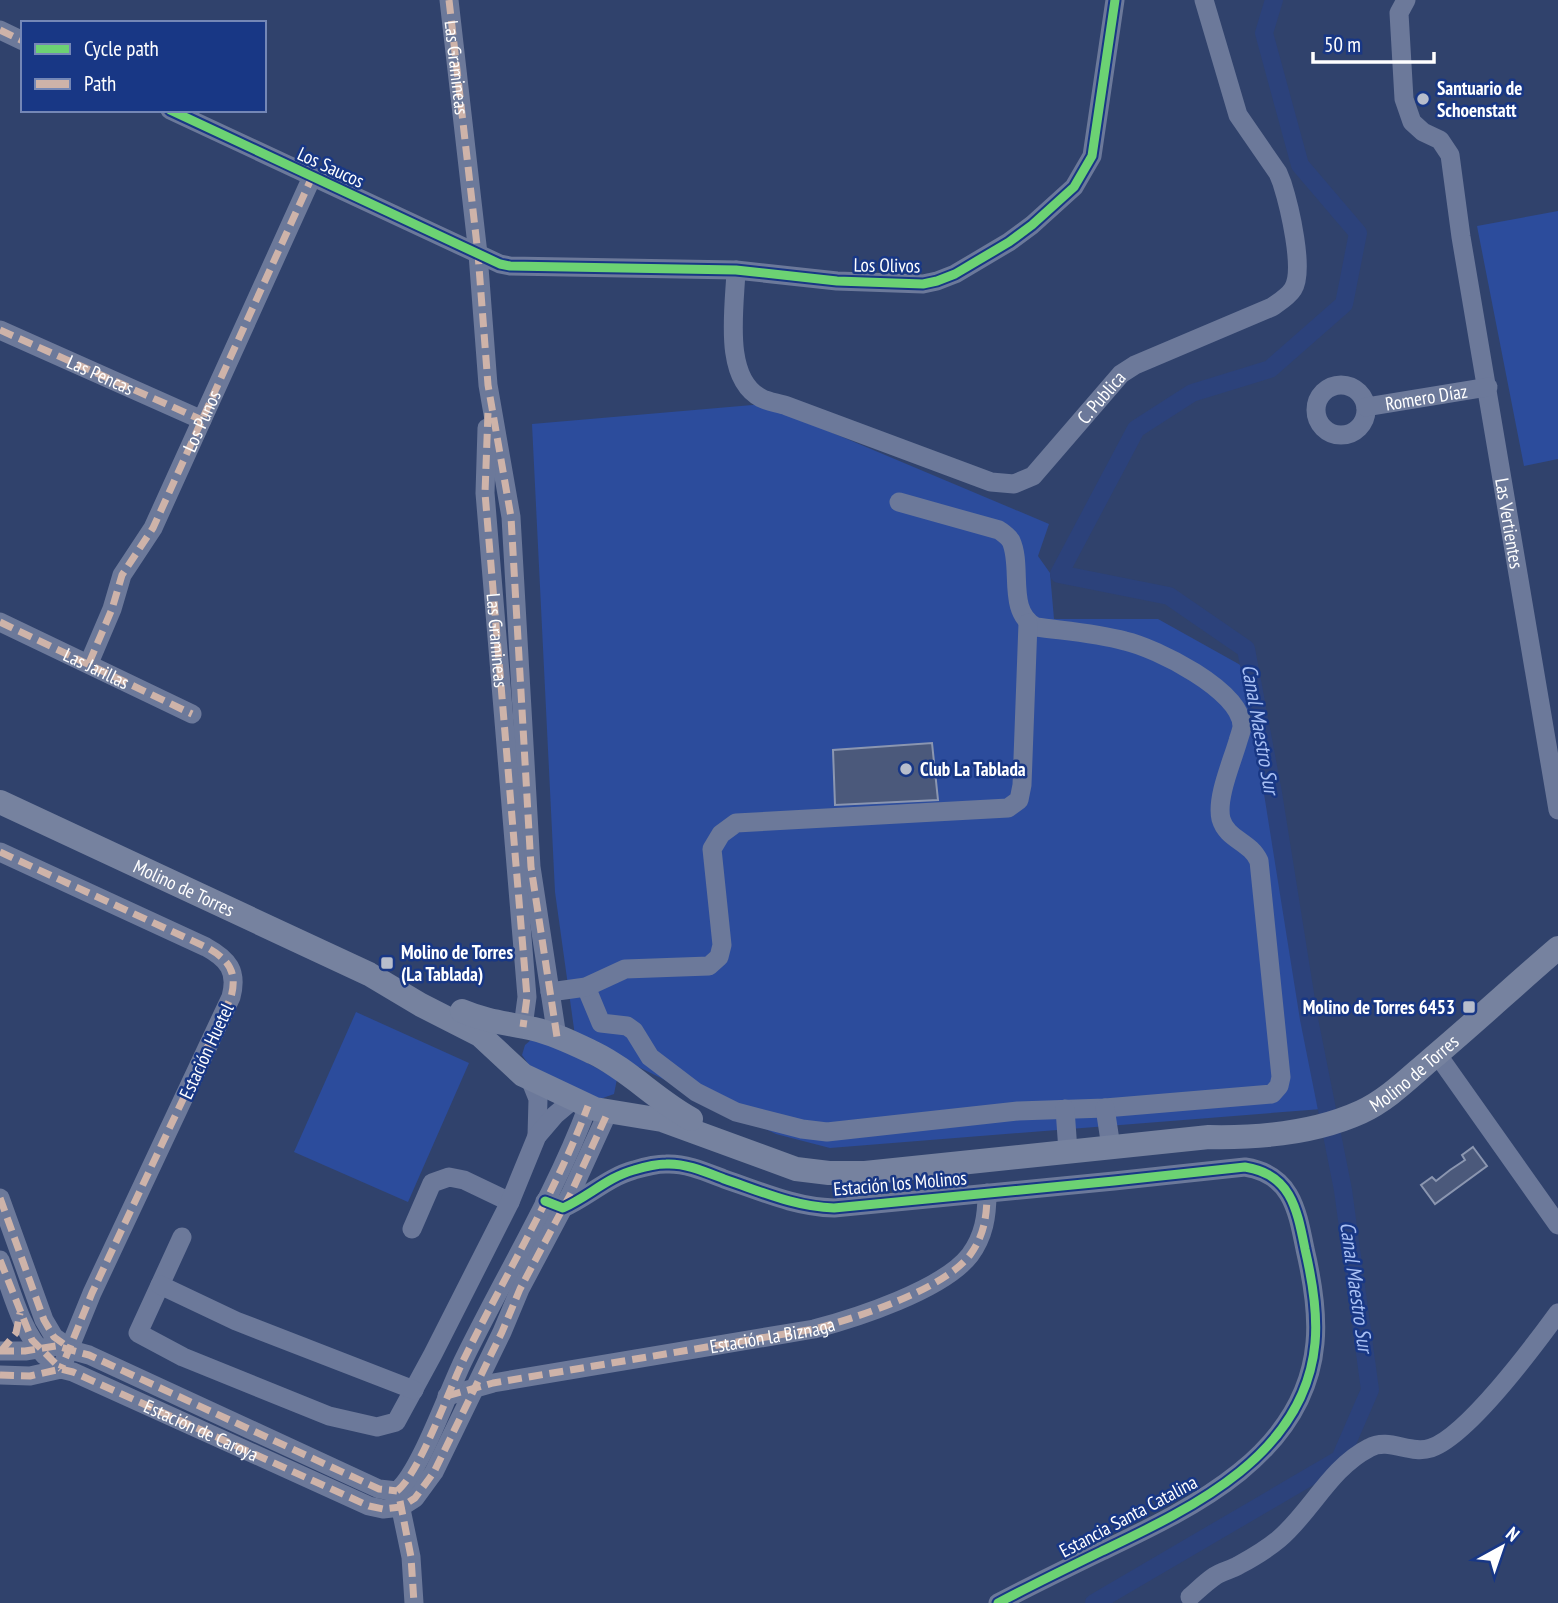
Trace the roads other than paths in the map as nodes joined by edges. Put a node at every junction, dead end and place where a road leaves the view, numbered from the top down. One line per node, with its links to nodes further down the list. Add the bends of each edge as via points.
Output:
1 (449, 0): 9 (street, Las Gramineas)
2 (1115, 0): 10 (street, Los Olivos, via 1092,156 1074,187 1009,242 955,274 923,284)
3 (1204, 0): 10 (street, C. Publica, via 1238,116 1282,183 1297,264 1295,284 1272,307 1121,374 1033,477 1014,484 991,482 762,399 737,371)
4 (1406, 0): 12 (street, Las Vertientes, via 1399,13 1404,99 1412,122 1440,140 1450,155)
5 (0, 30): 6 (street)
6 (21, 40)
7 (174, 112): 8 (street, Los Saucos)
8 (312, 177): 9 (street, Los Saucos); 14 (street, Los Punos)
9 (478, 254): 10 (street, Los Olivos, via 510,266); 23 (street, Las Gramineas, via 488,385 511,517 531,867 527,894)
10 (736, 270)
11 (0, 330): 14 (street, Las Pencas)
12 (1488, 387): 13 (street, Romero Díaz); 21 (street, Las Vertientes)
13 (1366, 407)
14 (202, 420): 18 (street, Los Punos, via 153,528 122,575)
15 (899, 502): 17 (street, via 999,530 1010,539 1021,615)
16 (0, 622): 18 (street, Las Jarillas)
17 (1028, 623): 26 (street, via 1019,800 1008,808 736,823 721,834 712,849 722,945 719,957 709,966 625,969); 34 (street, via 1128,641 1190,669 1236,708 1242,726 1219,807 1231,835 1254,851 1259,861 1279,1086 1272,1094)
18 (89, 663): 19 (street, Las Jarillas)
19 (192, 714)
20 (0, 802): 25 (main road, Molino de Torres)
21 (1558, 810)
22 (0, 852): 54 (street, Estación Huetel, via 206,947 226,962 235,980)
23 (530, 924): 27 (street); 28 (street)
24 (1558, 948): 30 (main road, Molino de Torres)
25 (369, 974): 28 (main road, Molino de Torres, via 486,1020); 32 (main road, Molino de Torres, via 480,1035)
26 (586, 987): 27 (street); 35 (street, via 601,1023 634,1031 650,1057 696,1092 768,1122 828,1132)
27 (550, 992): 29 (street)
28 (523, 1027): 29 (main road, Molino de Torres); 32 (main road, via 512,1056)
29 (557, 1037): 31 (main road, Molino de Torres)
30 (1437, 1054): 37 (main road, Molino de Torres, via 1363,1111 1308,1128); 47 (street)
31 (617, 1066): 33 (main road, via 625,1077 619,1101); 38 (main road, Molino de Torres, via 661,1101)
32 (525, 1075): 33 (main road, Molino de Torres); 36 (street, via 538,1099)
33 (590, 1106): 36 (street, via 555,1115); 38 (main road, Molino de Torres, via 653,1118); 46 (street)
34 (1105, 1108): 35 (street); 39 (street)
35 (1065, 1110): 40 (street)
36 (537, 1136): 45 (street)
37 (1238, 1138): 39 (main road, Molino de Torres); 41 (main road, Molino de Torres, via 1209,1145)
38 (731, 1143): 41 (main road, Molino de Torres, via 781,1165 821,1173)
39 (1111, 1147): 40 (main road, Molino de Torres)
40 (1068, 1151): 41 (main road, Molino de Torres)
41 (977, 1163)
42 (1273, 1177): 43 (street, Estación los Molinos, via 1245,1167); 66 (street, Estancia Santa Catalina, via 1294,1204 1315,1307 1313,1362 1296,1409 1254,1460 1192,1506)
43 (987, 1193): 46 (street, Estación los Molinos, via 819,1207 667,1164 617,1176 579,1200); 60 (street, Estación la Biznaga, via 985,1224 962,1264 867,1313 814,1329)
44 (0, 1198): 54 (street, via 44,1320 54,1337)
45 (510, 1202): 48 (street, via 449,1177 432,1184); 61 (street)
46 (554, 1205): 57 (street); 60 (street)
47 (1558, 1225)
48 (412, 1229)
49 (183, 1237): 51 (street)
50 (0, 1259): 52 (street)
51 (160, 1285): 61 (street, via 236,1321); 61 (street, via 138,1333 183,1357 329,1416 377,1427 396,1422)
52 (20, 1313): 55 (street); 56 (street, via 16,1333)
53 (1558, 1313): 64 (street, via 1464,1426 1442,1443 1414,1450 1391,1444 1372,1446 1353,1458 1280,1538 1215,1576)
54 (68, 1347): 55 (street, Estación de Caroya); 58 (street, Estación Huetel); 63 (street, Estación de Caroya)
55 (38, 1349): 56 (street, Estación de Caroya); 58 (street)
56 (1, 1351)
57 (465, 1358): 60 (street); 62 (street)
58 (61, 1369): 59 (street); 63 (street, Estación de Caroya, via 369,1506 383,1509)
59 (0, 1376)
60 (483, 1382): 62 (street, Estación la Biznaga); 63 (street, via 428,1482 415,1498)
61 (414, 1390)
62 (447, 1396): 63 (street)
63 (399, 1499): 65 (street, via 411,1557)
64 (1190, 1597)
65 (414, 1603)
66 (998, 1603)

